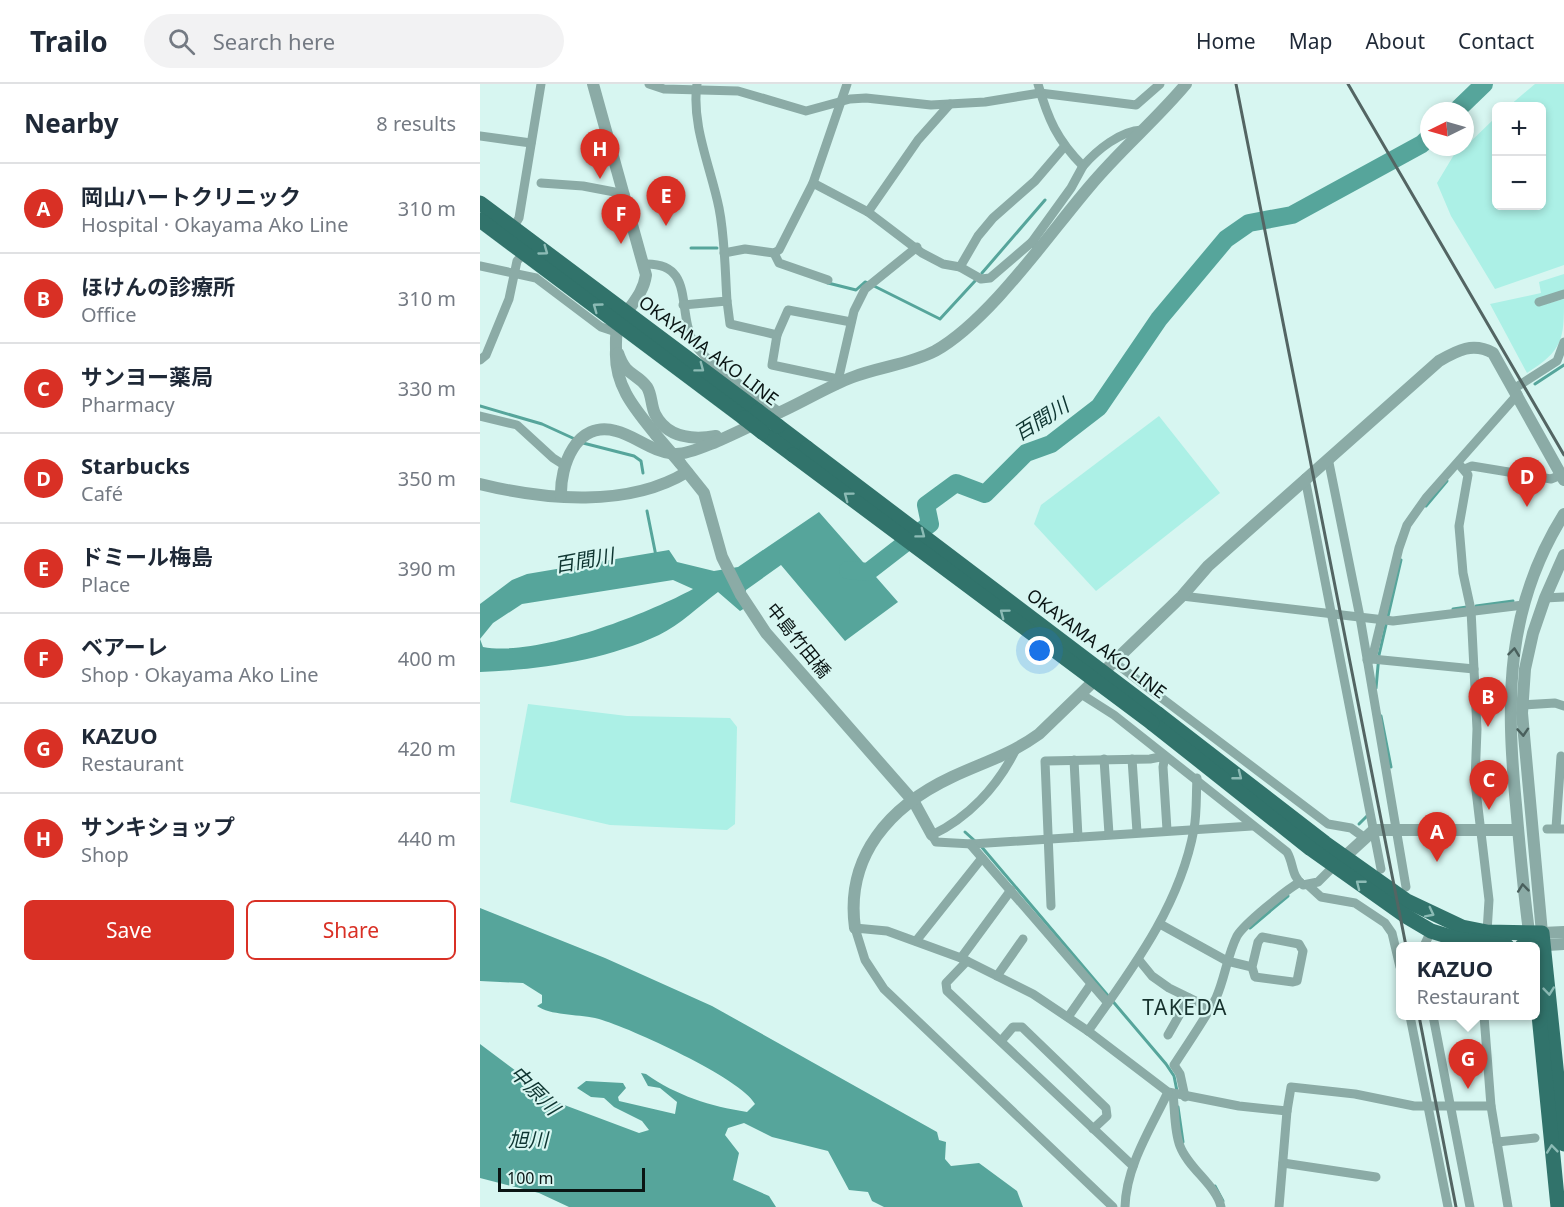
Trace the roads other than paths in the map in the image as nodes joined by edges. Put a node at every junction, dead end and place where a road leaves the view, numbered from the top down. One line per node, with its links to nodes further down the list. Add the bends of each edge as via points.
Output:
1 (540, 84): 13 (street)
2 (593, 84): 18 (street)
3 (649, 84): 7 (street, via 664,89)
4 (847, 84): 9 (street)
5 (1160, 84): 8 (street, via 1136,105)
6 (1186, 84): 11 (street)
7 (696, 88): 9 (street, via 738,91 806,111); 26 (street, via 701,136)
8 (1039, 89): 10 (street, via 986,102); 14 (street)
9 (843, 100): 10 (street); 17 (street)
10 (950, 104): 20 (street, via 918,140)
11 (1142, 130): 15 (street, via 1128,131); 23 (street)
12 (480, 136): 13 (street)
13 (531, 143): 22 (street, via 519,218)
14 (1064, 147): 15 (street); 30 (street, via 1035,181 993,218)
15 (1083, 166): 23 (street)
16 (542, 183): 18 (street)
17 (813, 183): 20 (street); 27 (street)
18 (625, 194): 28 (street)
19 (480, 203): 22 (main road, OKAYAMA AKO LINE)
20 (868, 212): 24 (street)
21 (480, 220): 25 (main road, OKAYAMA AKO LINE)
22 (513, 228): 38 (main road, OKAYAMA AKO LINE, one-way to 38)
23 (1035, 245): 30 (street, via 990,278 981,279); 44 (street, via 990,305 953,338 926,354)
24 (917, 247): 30 (street, via 943,264); 37 (street, via 865,289)
25 (524, 253): 31 (street); 38 (main road, OKAYAMA AKO LINE, one-way to 25)
26 (724, 253): 27 (street, via 745,249); 34 (street)
27 (774, 253): 32 (street, via 779,263)
28 (644, 264): 36 (street, via 671,268 681,286); 38 (street, via 644,288)
29 (480, 266): 31 (street)
30 (960, 267)
31 (515, 272): 38 (street, via 536,278 601,327); 42 (street, via 509,299 486,355)
32 (828, 280)
33 (1564, 294): 35 (street)
34 (727, 301): 36 (street); 39 (street, via 730,324)
35 (1539, 302)
36 (683, 305): 48 (street, via 687,328 703,353)
37 (851, 322): 39 (street, via 788,310); 44 (street)
38 (621, 323): 41 (street); 46 (main road, OKAYAMA AKO LINE)
39 (777, 334): 44 (street, via 772,365)
40 (1564, 342): 43 (street)
41 (616, 346): 49 (street, via 622,366 646,385 655,414 669,430 679,436 702,438); 54 (street, bridge, via 615,367 620,385)
42 (480, 360)
43 (1561, 362): 45 (street)
44 (837, 382): 48 (street)
45 (1517, 391): 51 (street, via 1493,353 1482,347 1469,347 1439,361); 53 (street); 56 (street)
46 (751, 414): 48 (main road, OKAYAMA AKO LINE, bridge); 50 (main road, OKAYAMA AKO LINE, bridge, via 762,432)
47 (480, 416): 52 (street, via 517,425 553,459)
48 (779, 419): 49 (street); 50 (main road, OKAYAMA AKO LINE)
49 (733, 433): 52 (street, via 676,454 647,447 616,431 599,430 576,443)
50 (800, 452): 98 (main road, OKAYAMA AKO LINE, bridge)
51 (1328, 458): 55 (street); 67 (street)
52 (566, 462): 58 (street)
53 (1461, 466): 56 (street); 65 (street, via 1468,475 1459,526); 68 (street, via 1426,498 1407,525 1399,548)
54 (684, 468): 58 (street, via 651,490); 82 (street, 中島竹田橋, via 704,493 723,557 741,595 766,633)
55 (1305, 478): 61 (street, via 1208,566); 66 (street)
56 (1563, 478)
57 (480, 484): 58 (street, via 518,493)
58 (561, 496)
59 (1564, 514): 64 (street, via 1538,561)
60 (1564, 555): 63 (street)
61 (1182, 596): 66 (street); 70 (street)
62 (1564, 597): 63 (street)
63 (1545, 598): 73 (street, via 1525,669)
64 (1523, 605): 65 (street); 89 (street, one-way to 64, via 1509,713 1515,641)
65 (1471, 610): 68 (street); 71 (street)
66 (1332, 614): 67 (street); 93 (street)
67 (1360, 616): 68 (street); 69 (street)
68 (1387, 619): 69 (street)
69 (1374, 660): 71 (street); 88 (street)
70 (1114, 662): 72 (street); 93 (street, via 1328,824)
71 (1474, 669): 85 (street, via 1478,729 1475,782)
72 (1081, 694): 75 (street); 76 (street)
73 (1522, 705): 74 (street); 112 (street, one-way to 112)
74 (1564, 706)
75 (1015, 751): 82 (street, via 951,777); 91 (street, via 1007,767 967,815)
76 (1165, 756): 79 (street); 81 (street); 87 (street)
77 (1561, 756): 86 (street)
78 (1104, 759): 79 (street); 80 (street); 92 (street)
79 (1132, 759): 90 (street)
80 (1074, 760): 94 (street); 95 (street, via 1045,761)
81 (1197, 778): 83 (street); 84 (street)
82 (914, 802): 91 (street, 中島竹田橋); 105 (street, via 894,817 860,862 853,888)
83 (1252, 826): 84 (street); 100 (street, via 1287,852 1294,875)
84 (1194, 828): 87 (street); 104 (street, via 1179,882)
85 (1482, 829): 88 (street); 89 (street); 110 (street, via 1489,900)
86 (1556, 829)
87 (1167, 830): 90 (street)
88 (1396, 830): 93 (street); 101 (street)
89 (1518, 830): 112 (street, one-way to 89)
90 (1137, 832): 92 (street)
91 (933, 834): 96 (street, via 936,842)
92 (1109, 834): 94 (street)
93 (1369, 834): 98 (street); 99 (street)
94 (1078, 837): 95 (street)
95 (1050, 838): 96 (street); 103 (street)
96 (975, 844): 97 (street)
97 (982, 858): 102 (street); 109 (street)
98 (1340, 861): 100 (street, via 1318,882); 106 (main road, OKAYAMA AKO LINE, one-way to 98, via 1382,900); 110 (main road, OKAYAMA AKO LINE, one-way to 110)
99 (1380, 868)
100 (1304, 884): 115 (street, via 1321,897 1355,903 1385,923); 118 (street, via 1287,889 1246,924)
101 (1406, 887)
102 (1011, 890): 116 (street); 121 (street)
103 (1052, 906)
104 (1160, 924): 117 (street); 118 (street)
105 (855, 928): 109 (street, via 887,931); 146 (street, via 865,960 884,990)
106 (1431, 931): 110 (main road, OKAYAMA AKO LINE); 111 (street)
107 (1564, 932): 112 (street)
108 (1023, 939): 120 (street)
109 (916, 941): 116 (street)
110 (1486, 941): 112 (main road, OKAYAMA AKO LINE)
111 (1426, 942)
112 (1533, 942)
113 (1540, 942): 114 (street)
114 (1564, 944)
115 (1396, 946)
116 (964, 960): 120 (street); 133 (street, via 946,983 947,991)
117 (1139, 960): 123 (street, via 1152,976); 124 (street)
118 (1230, 962): 119 (street); 125 (street)
119 (1252, 967): 119 (street, via 1262,937 1299,944 1303,951 1297,981 1255,977)
120 (997, 976): 126 (street)
121 (1091, 984): 124 (street); 126 (street)
122 (1540, 988): 142 (main road, one-way to 142)
123 (1189, 998): 125 (street); 132 (street)
124 (1110, 1000): 131 (street)
125 (1210, 1008): 134 (street, via 1176,1068)
126 (1068, 1017): 131 (street)
127 (1411, 1020): 135 (street)
128 (1434, 1020): 137 (street)
129 (1485, 1020): 136 (street)
130 (1539, 1020): 153 (main road, one-way to 130)
131 (1088, 1031): 134 (street)
132 (1168, 1035)
133 (1001, 1041): 139 (street); 139 (street, via 1013,1027 1022,1027 1030,1034 1106,1108 1107,1116)
134 (1176, 1095): 138 (street); 144 (street); 148 (street, via 1181,1149 1219,1197)
135 (1428, 1104): 137 (street); 138 (street, via 1414,1106 1291,1087); 150 (street)
136 (1491, 1106): 137 (street); 141 (street)
137 (1450, 1107): 151 (street)
138 (1287, 1112): 143 (street)
139 (1093, 1129): 144 (street)
140 (1535, 1138): 141 (street)
141 (1497, 1142): 152 (street)
142 (1564, 1144)
143 (1283, 1163): 145 (street); 149 (street)
144 (1133, 1166): 147 (street)
145 (1376, 1177)
146 (1113, 1207)
147 (1125, 1207)
148 (1221, 1207)
149 (1279, 1207)
150 (1448, 1207)
151 (1470, 1207)
152 (1508, 1207)
153 (1557, 1207)

